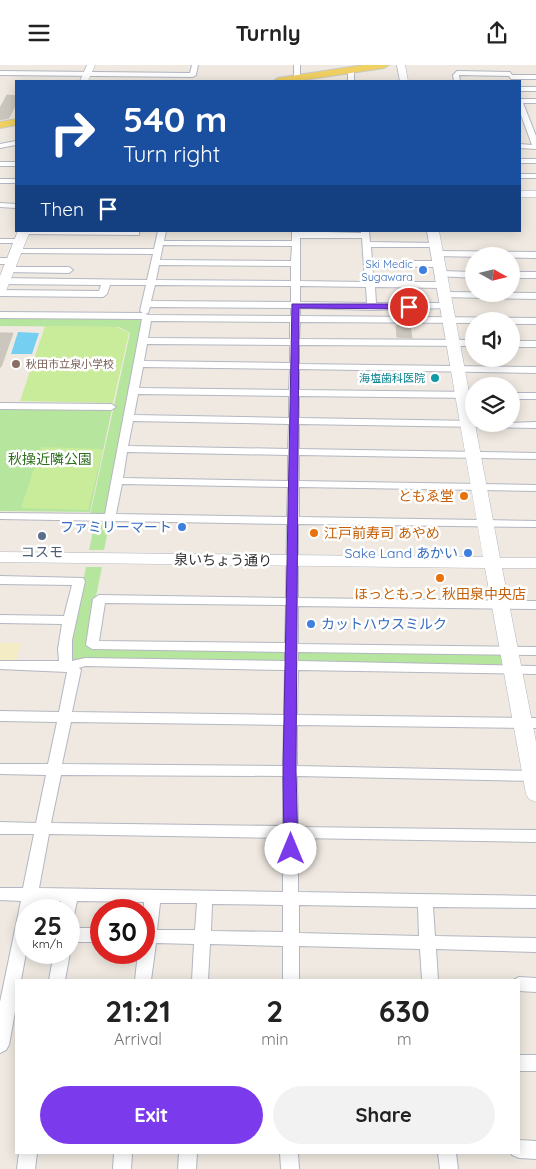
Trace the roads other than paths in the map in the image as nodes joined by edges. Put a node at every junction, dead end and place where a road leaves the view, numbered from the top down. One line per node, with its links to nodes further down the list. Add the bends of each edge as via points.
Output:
1 (142, 65): 10 (street)
2 (195, 65): 10 (street, via 193,75)
3 (297, 65): 13 (street)
4 (384, 65): 7 (main road)
5 (401, 65): 15 (street)
6 (506, 65): 11 (street)
7 (351, 70): 13 (main road); 14 (street)
8 (0, 73): 9 (street)
9 (87, 73): 10 (street)
10 (138, 74)
11 (511, 77): 12 (street); 16 (street, via 457,73)
12 (536, 77)
13 (297, 80)
14 (352, 80)
15 (404, 80)
16 (457, 80)
17 (521, 89): 18 (street)
18 (536, 89)
19 (536, 101): 20 (street)
20 (521, 104)
21 (523, 120): 25 (street)
22 (15, 123): 23 (main road)
23 (0, 125)
24 (521, 133): 25 (street)
25 (531, 133): 29 (street)
26 (15, 143): 27 (street)
27 (0, 146)
28 (521, 146): 29 (street)
29 (536, 146)
30 (521, 161): 31 (street)
31 (536, 161)
32 (0, 164): 33 (street)
33 (15, 164)
34 (521, 176): 35 (street)
35 (536, 176)
36 (15, 181): 37 (street)
37 (1, 183)
38 (521, 194): 39 (street)
39 (536, 194)
40 (0, 205): 41 (street)
41 (15, 205)
42 (136, 232): 48 (street); 52 (street)
43 (162, 232): 47 (street)
44 (296, 237): 45 (street); 47 (street); 54 (street)
45 (365, 237): 53 (street); 56 (street)
46 (0, 241): 52 (street)
47 (159, 243): 49 (street)
48 (131, 252): 49 (street); 52 (street)
49 (156, 253): 51 (street)
50 (536, 255): 56 (street)
51 (154, 262): 54 (street); 60 (street)
52 (10, 263): 55 (street); 60 (street, via 102,293 106,282)
53 (368, 263): 56 (street); 62 (street)
54 (297, 264): 61 (street)
55 (69, 270)
56 (441, 275): 57 (street); 62 (street); 63 (street); 66 (street); 69 (street); 70 (street); 73 (street)
57 (465, 275)
58 (520, 275): 59 (street)
59 (536, 275)
60 (150, 282): 61 (street); 64 (street)
61 (296, 283): 62 (street); 65 (street)
62 (369, 284): 66 (street)
63 (536, 297)
64 (146, 304): 65 (street); 68 (street)
65 (295, 305): 66 (street); 69 (street)
66 (372, 307)
67 (0, 315): 68 (street)
68 (146, 317): 69 (street); 71 (street)
69 (295, 319): 72 (street)
70 (536, 321)
71 (143, 341): 72 (street); 77 (street)
72 (295, 342): 73 (street); 78 (street)
73 (452, 343): 74 (street); 79 (street)
74 (465, 343)
75 (520, 344): 76 (street)
76 (536, 344)
77 (138, 364): 78 (street); 82 (street)
78 (294, 366): 79 (street); 83 (street)
79 (457, 369): 80 (street); 81 (street)
80 (536, 370)
81 (465, 388)
82 (133, 391): 83 (street); 89 (street)
83 (294, 393): 84 (street); 90 (street)
84 (465, 395)
85 (520, 395): 86 (street)
86 (536, 396)
87 (0, 406): 88 (street)
88 (111, 407)
89 (128, 418): 90 (street); 95 (street)
90 (294, 421): 91 (street); 96 (street)
91 (465, 425)
92 (520, 425): 93 (street)
93 (536, 425)
94 (468, 432): 97 (street)
95 (123, 449): 96 (street); 99 (street)
96 (294, 451): 97 (street); 100 (street)
97 (472, 455): 98 (street); 101 (street)
98 (536, 456)
99 (116, 481): 100 (street); 104 (street)
100 (294, 484): 101 (street); 105 (street)
101 (479, 488): 102 (street); 106 (street)
102 (536, 488)
103 (0, 516): 104 (street)
104 (110, 517): 105 (street)
105 (293, 520): 106 (street); 109 (street)
106 (486, 523): 107 (street); 110 (street)
107 (536, 524)
108 (0, 557): 109 (street, 泉いちょう通り)
109 (293, 561): 110 (street, 泉いちょう通り); 113 (street)
110 (492, 563): 111 (street, 泉いちょう通り); 114 (street)
111 (536, 563)
112 (0, 580): 117 (street, via 80,581)
113 (292, 603): 114 (street); 118 (street); 118 (street, via 99,599 92,645)
114 (500, 605): 115 (street); 120 (street)
115 (536, 605)
116 (0, 619): 117 (street)
117 (70, 620): 122 (street, via 64,659)
118 (292, 649): 120 (street); 123 (street)
119 (536, 651): 120 (street)
120 (510, 660): 123 (street); 124 (street); 128 (street)
121 (0, 665): 122 (street)
122 (68, 666): 123 (street, via 85,662); 126 (street, via 74,670)
123 (292, 666): 127 (street)
124 (536, 670)
125 (0, 716): 126 (street)
126 (64, 717): 127 (street); 130 (street)
127 (291, 721): 128 (street); 131 (street)
128 (528, 723): 132 (street)
129 (0, 769): 130 (street)
130 (54, 770): 131 (street); 134 (street)
131 (290, 771): 132 (street); 135 (street)
132 (535, 782)
133 (0, 828): 134 (street)
134 (41, 829): 135 (street); 138 (street)
135 (291, 832): 136 (street); 141 (street)
136 (536, 836)
137 (0, 895): 138 (street)
138 (28, 895): 142 (street); 161 (street)
139 (153, 896): 140 (street); 143 (street); 145 (street)
140 (205, 897): 141 (street); 148 (street)
141 (290, 897): 144 (street); 149 (street)
142 (48, 899)
143 (152, 899)
144 (425, 900): 146 (street); 150 (street)
145 (80, 902)
146 (536, 902)
147 (155, 936): 148 (street)
148 (203, 937): 149 (street); 156 (street)
149 (291, 939): 150 (street); 157 (street)
150 (427, 943): 151 (street); 158 (street)
151 (536, 945)
152 (60, 964): 154 (street)
153 (144, 964): 155 (street)
154 (57, 979)
155 (143, 979)
156 (200, 979)
157 (291, 979)
158 (430, 979)
159 (520, 984): 160 (street)
160 (536, 985)
161 (3, 1009): 162 (street)
162 (0, 1045)
163 (520, 1063): 164 (street)
164 (536, 1063)
165 (520, 1149): 166 (street)
166 (536, 1150)
167 (28, 1154): 172 (street)
168 (123, 1154): 173 (street)
169 (188, 1154): 174 (street)
170 (289, 1154): 175 (street)
171 (447, 1154): 176 (street)
172 (26, 1169)
173 (122, 1169)
174 (187, 1169)
175 (290, 1169)
176 (449, 1169)

